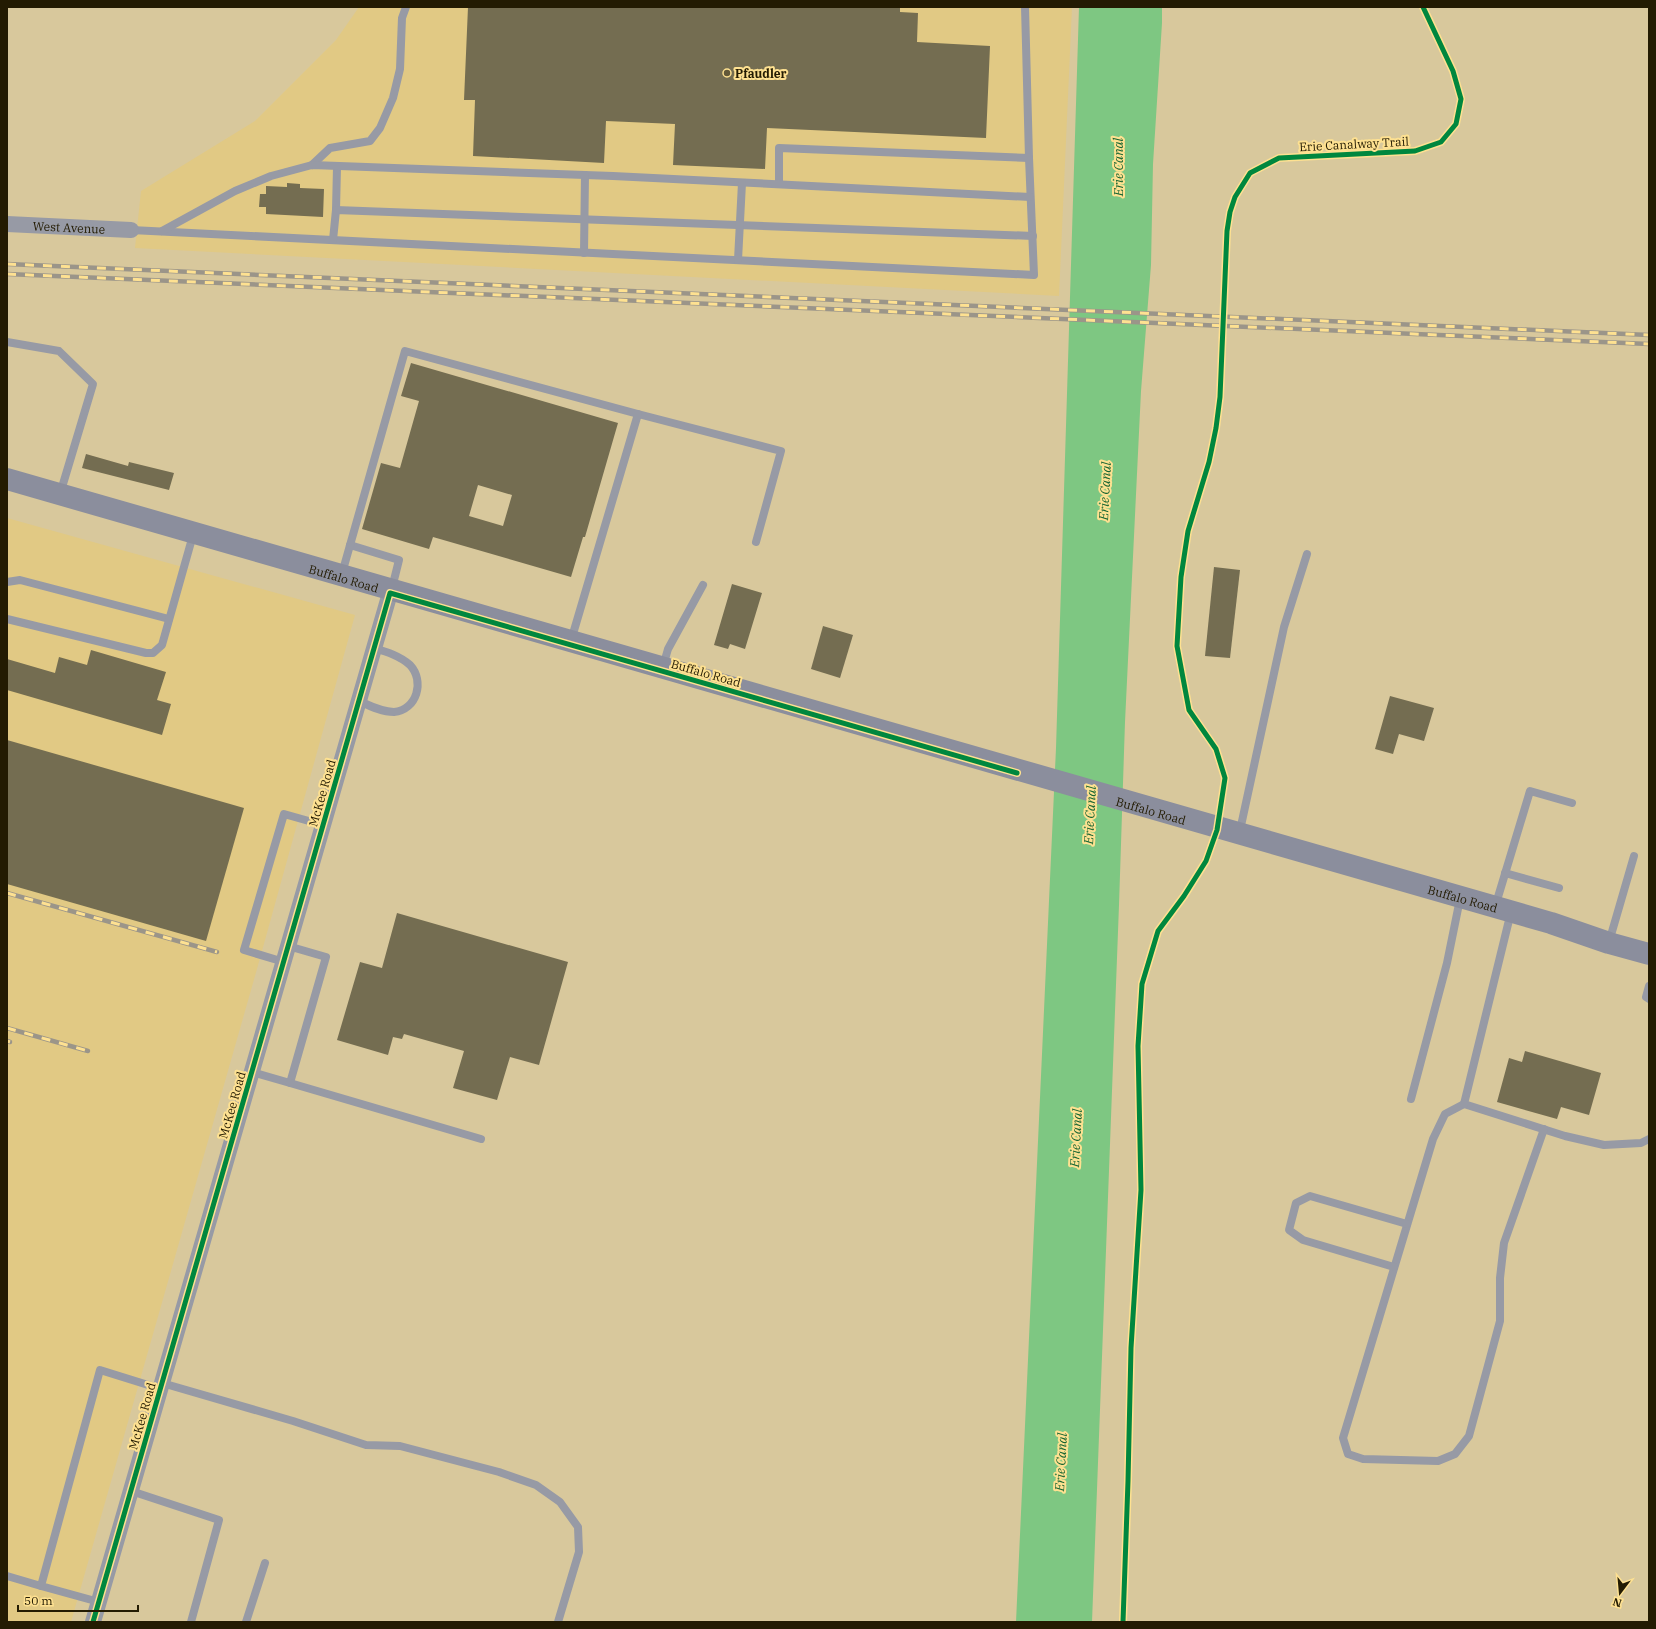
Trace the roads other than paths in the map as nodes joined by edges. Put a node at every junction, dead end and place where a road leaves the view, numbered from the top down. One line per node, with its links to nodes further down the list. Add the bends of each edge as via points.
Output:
1 (406, 7): 4 (lane, via 402,18 400,69 394,98 380,128 370,140 330,148)
2 (1025, 7): 3 (lane)
3 (1029, 158): 8 (lane, via 779,148); 9 (lane)
4 (312, 166): 5 (lane); 15 (lane, via 271,176 235,191)
5 (337, 167): 6 (lane); 10 (lane)
6 (585, 175): 7 (lane); 11 (lane)
7 (742, 183): 8 (lane); 13 (lane)
8 (779, 184): 9 (lane)
9 (1030, 197): 16 (lane)
10 (336, 210): 11 (lane); 17 (lane)
11 (585, 219): 13 (lane); 18 (lane)
12 (7, 224): 14 (street, West Avenue)
13 (740, 225): 16 (lane); 19 (lane)
14 (131, 230): 15 (lane)
15 (161, 231): 17 (lane)
16 (1033, 236): 19 (lane, via 1034,275)
17 (333, 240): 18 (lane)
18 (584, 253): 19 (lane)
19 (738, 260)
20 (7, 342): 23 (lane, via 58,351 93,384)
21 (638, 414): 25 (lane, via 781,451); 26 (lane, via 405,351); 34 (lane)
22 (7, 479): 23 (main road, Buffalo Road)
23 (60, 495): 24 (main road, Buffalo Road)
24 (193, 534): 28 (main road, Buffalo Road); 32 (lane)
25 (756, 542)
26 (350, 545): 28 (lane); 31 (lane, via 399,560)
27 (1307, 554): 40 (lane, via 1284,627)
28 (341, 578): 31 (main road, Buffalo Road)
29 (7, 582): 32 (lane, via 20,580)
30 (703, 585): 36 (lane, via 668,649)
31 (390, 593): 34 (main road, Buffalo Road); 35 (street, McKee Road)
32 (169, 618): 33 (lane, via 162,645 153,653)
33 (7, 619)
34 (570, 644): 36 (main road, Buffalo Road)
35 (374, 648): 37 (street, McKee Road); 37 (lane, via 396,656 410,665 417,677 418,689 415,699 404,709 393,712)
36 (662, 671): 40 (main road, Buffalo Road)
37 (359, 701): 39 (street, McKee Road)
38 (1572, 803): 42 (lane, via 1530,791)
39 (324, 824): 47 (street, McKee Road); 49 (lane, via 284,814 246,943 244,950)
40 (1239, 836): 44 (main road, Buffalo Road)
41 (1634, 856): 46 (lane)
42 (1505, 873): 43 (lane); 45 (lane)
43 (1559, 888)
44 (1461, 898): 45 (main road, Buffalo Road); 54 (lane, via 1447,963)
45 (1503, 910): 46 (main road, Buffalo Road, via 1552,923); 55 (lane)
46 (1609, 943): 48 (main road, Buffalo Road)
47 (288, 946): 49 (street, McKee Road); 53 (lane, via 326,957)
48 (1649, 954)
49 (284, 962): 52 (street, McKee Road)
50 (1649, 986): 51 (lane, via 1646,997)
51 (1649, 999)
52 (252, 1072): 53 (lane); 61 (street, McKee Road)
53 (290, 1083): 57 (lane)
54 (1411, 1100)
55 (1464, 1104): 56 (lane); 59 (lane, via 1445,1114 1433,1138)
56 (1544, 1129): 58 (lane, via 1604,1145 1641,1143); 60 (lane, via 1504,1242 1500,1278 1500,1321 1469,1436 1455,1454 1438,1461 1363,1459 1348,1454 1343,1438)
57 (481, 1139)
58 (1649, 1139)
59 (1407, 1224): 60 (lane); 60 (lane, via 1310,1196 1296,1203 1289,1230 1303,1240)
60 (1394, 1267)
61 (161, 1386): 62 (street, McKee Road); 65 (lane, via 100,1370); 70 (lane, via 293,1421 366,1445 400,1446 499,1472 536,1485 560,1502 578,1527 579,1552)
62 (131, 1491): 66 (street, McKee Road); 68 (lane, via 219,1520)
63 (264, 1563): 69 (lane)
64 (7, 1576): 65 (lane)
65 (41, 1586): 66 (lane)
66 (99, 1602): 67 (street, McKee Road)
67 (93, 1622)
68 (192, 1622)
69 (246, 1622)
70 (558, 1622)

